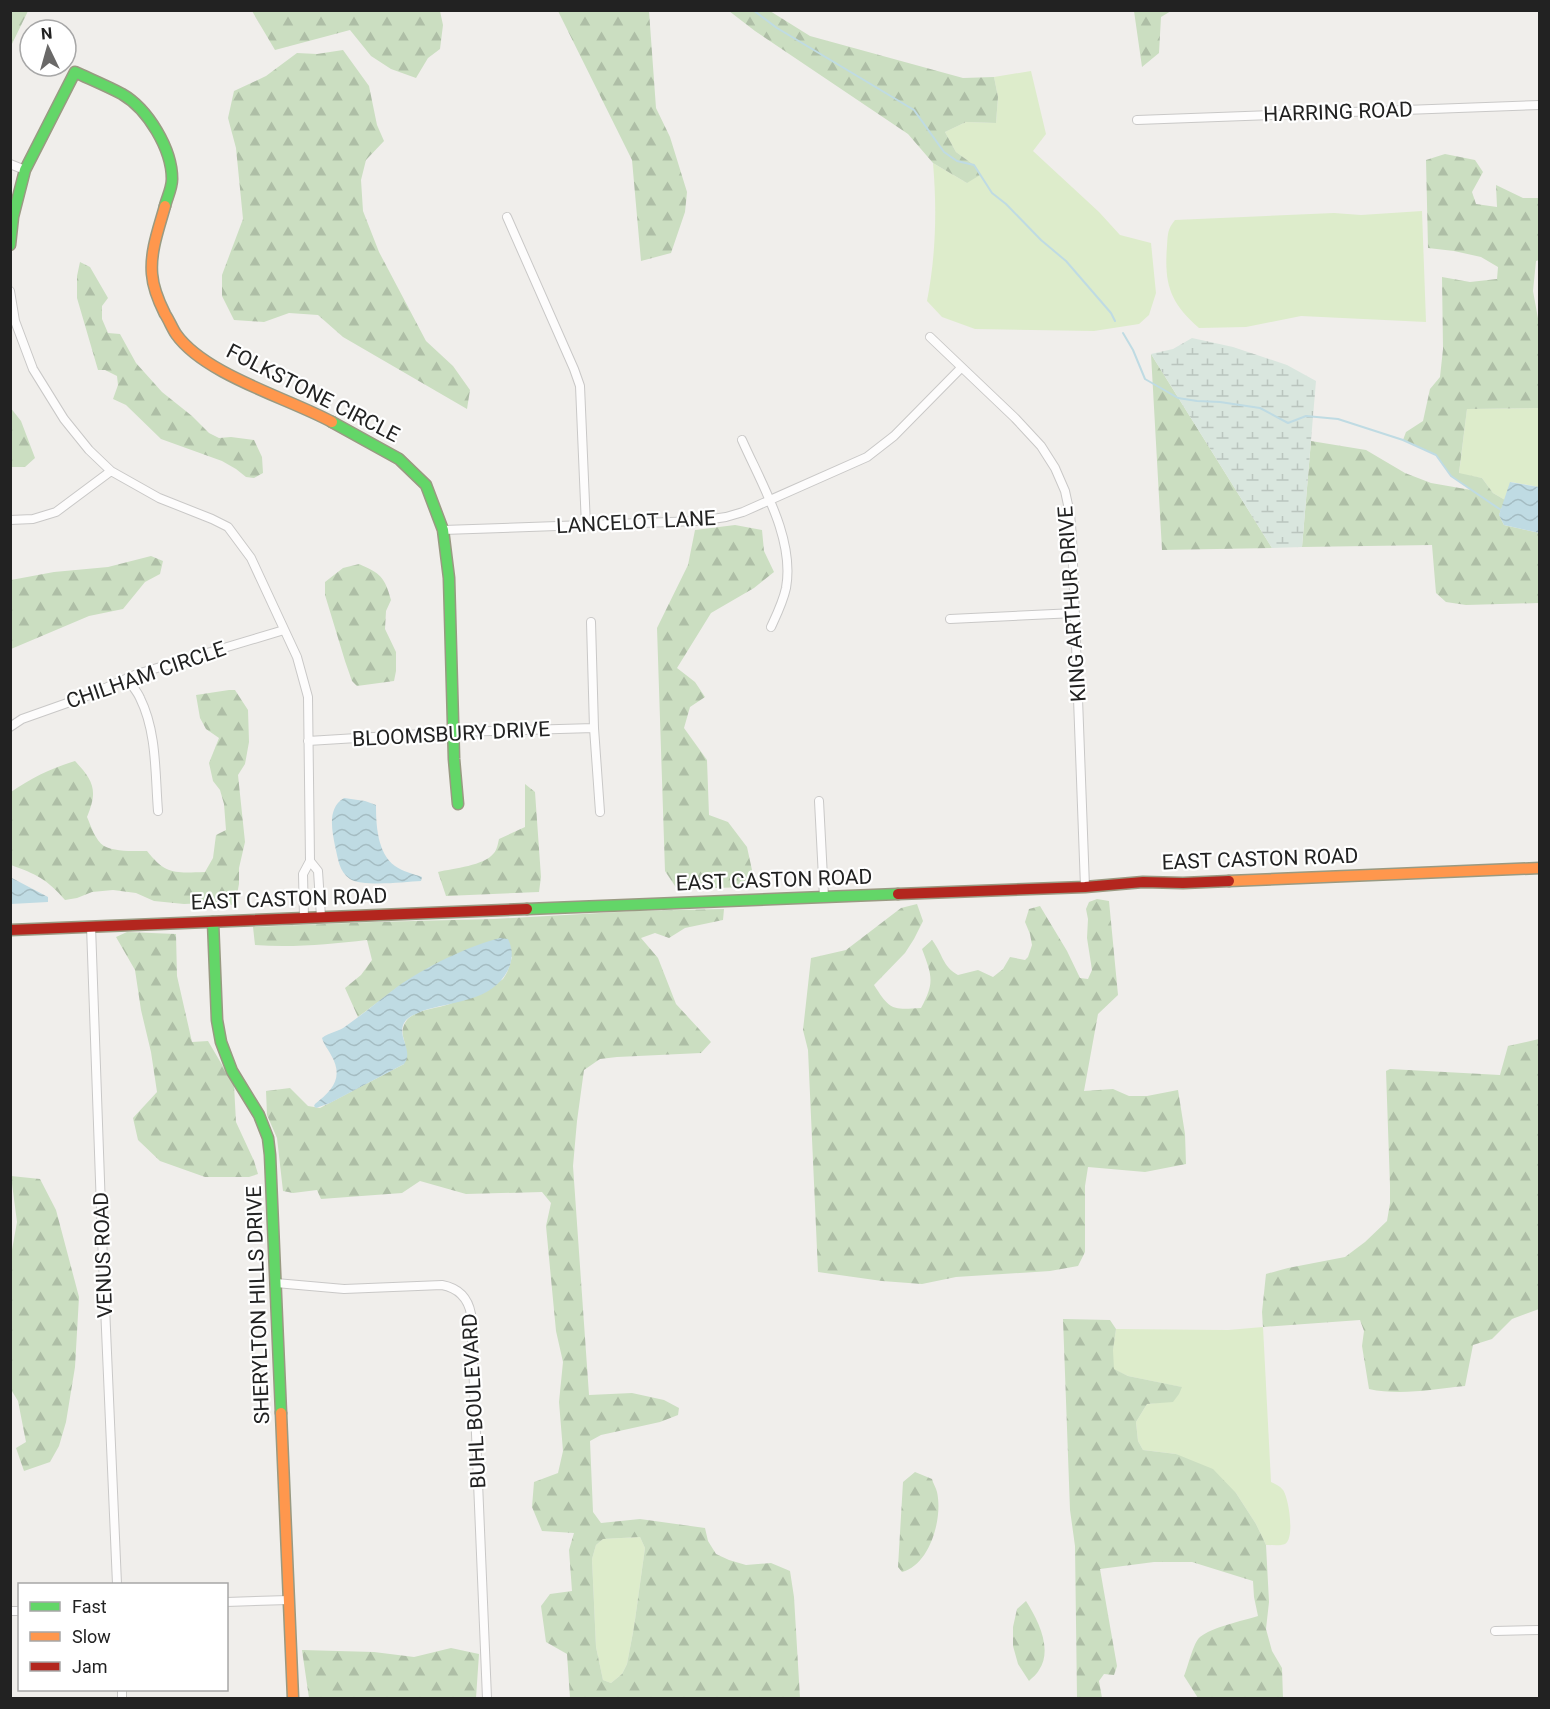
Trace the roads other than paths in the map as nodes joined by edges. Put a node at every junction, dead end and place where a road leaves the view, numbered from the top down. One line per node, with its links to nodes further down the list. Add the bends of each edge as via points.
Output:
1 (1539, 105): 2 (street, HARRING ROAD)
2 (1137, 120)
3 (10, 164): 4 (street)
4 (25, 170): 6 (street); 15 (street, FOLKSTONE CIRCLE, via 75,72 124,95 149,118 171,164 172,182 154,245 152,275 159,303 177,335 198,355 231,376 311,411 399,459 426,485)
5 (507, 217): 14 (street, via 580,386)
6 (10, 245)
7 (10, 291): 11 (street, via 15,321 33,369 64,419)
8 (930, 337): 9 (street, KING ARTHUR DRIVE)
9 (961, 368): 12 (street, LANCELOT LANE, via 878,449 856,463); 16 (street, KING ARTHUR DRIVE, via 1032,435 1058,474 1071,525)
10 (742, 440): 12 (street)
11 (111, 471): 13 (street, via 56,512); 20 (street, via 159,498 228,527 251,558)
12 (769, 501): 14 (street, LANCELOT LANE, via 709,520); 19 (street, via 785,541 788,564 786,588)
13 (10, 520)
14 (586, 526): 15 (street, LANCELOT LANE)
15 (443, 530): 24 (street, FOLKSTONE CIRCLE, via 449,578)
16 (1075, 613): 17 (street); 32 (street, KING ARTHUR DRIVE)
17 (950, 619)
18 (591, 622): 23 (street)
19 (771, 627)
20 (284, 630): 21 (street, CHILHAM CIRCLE); 25 (street, via 297,657 308,697)
21 (127, 678): 22 (street, CHILHAM CIRCLE); 28 (street, via 140,698 150,726)
22 (10, 727)
23 (594, 728): 24 (street, BLOOMSBURY DRIVE); 29 (street)
24 (454, 732): 25 (street, BLOOMSBURY DRIVE); 27 (street, FOLKSTONE CIRCLE)
25 (308, 741): 30 (street)
26 (819, 801): 33 (street)
27 (458, 804)
28 (158, 811)
29 (600, 812)
30 (310, 861): 34 (street, via 303,874); 35 (street, via 318,872)
31 (1539, 868): 32 (street, EAST CASTON ROAD)
32 (1085, 887): 33 (street, EAST CASTON ROAD)
33 (824, 897): 35 (street, EAST CASTON ROAD)
34 (304, 918): 35 (street, EAST CASTON ROAD); 36 (street, EAST CASTON ROAD)
35 (321, 918)
36 (213, 922): 37 (street, EAST CASTON ROAD); 39 (street, SHERYLTON HILLS DRIVE, via 221,1042 268,1138)
37 (91, 926): 38 (street, EAST CASTON ROAD); 40 (street, VENUS ROAD)
38 (10, 930)
39 (276, 1283): 41 (street, SHERYLTON HILLS DRIVE); 46 (street, BUHL BOULEVARD, via 344,1289 442,1285 454,1288 468,1302)
40 (117, 1583)
41 (289, 1600): 42 (street); 45 (street, SHERYLTON HILLS DRIVE)
42 (228, 1602)
43 (1539, 1630): 44 (street)
44 (1496, 1631)
45 (293, 1698)
46 (487, 1698)

